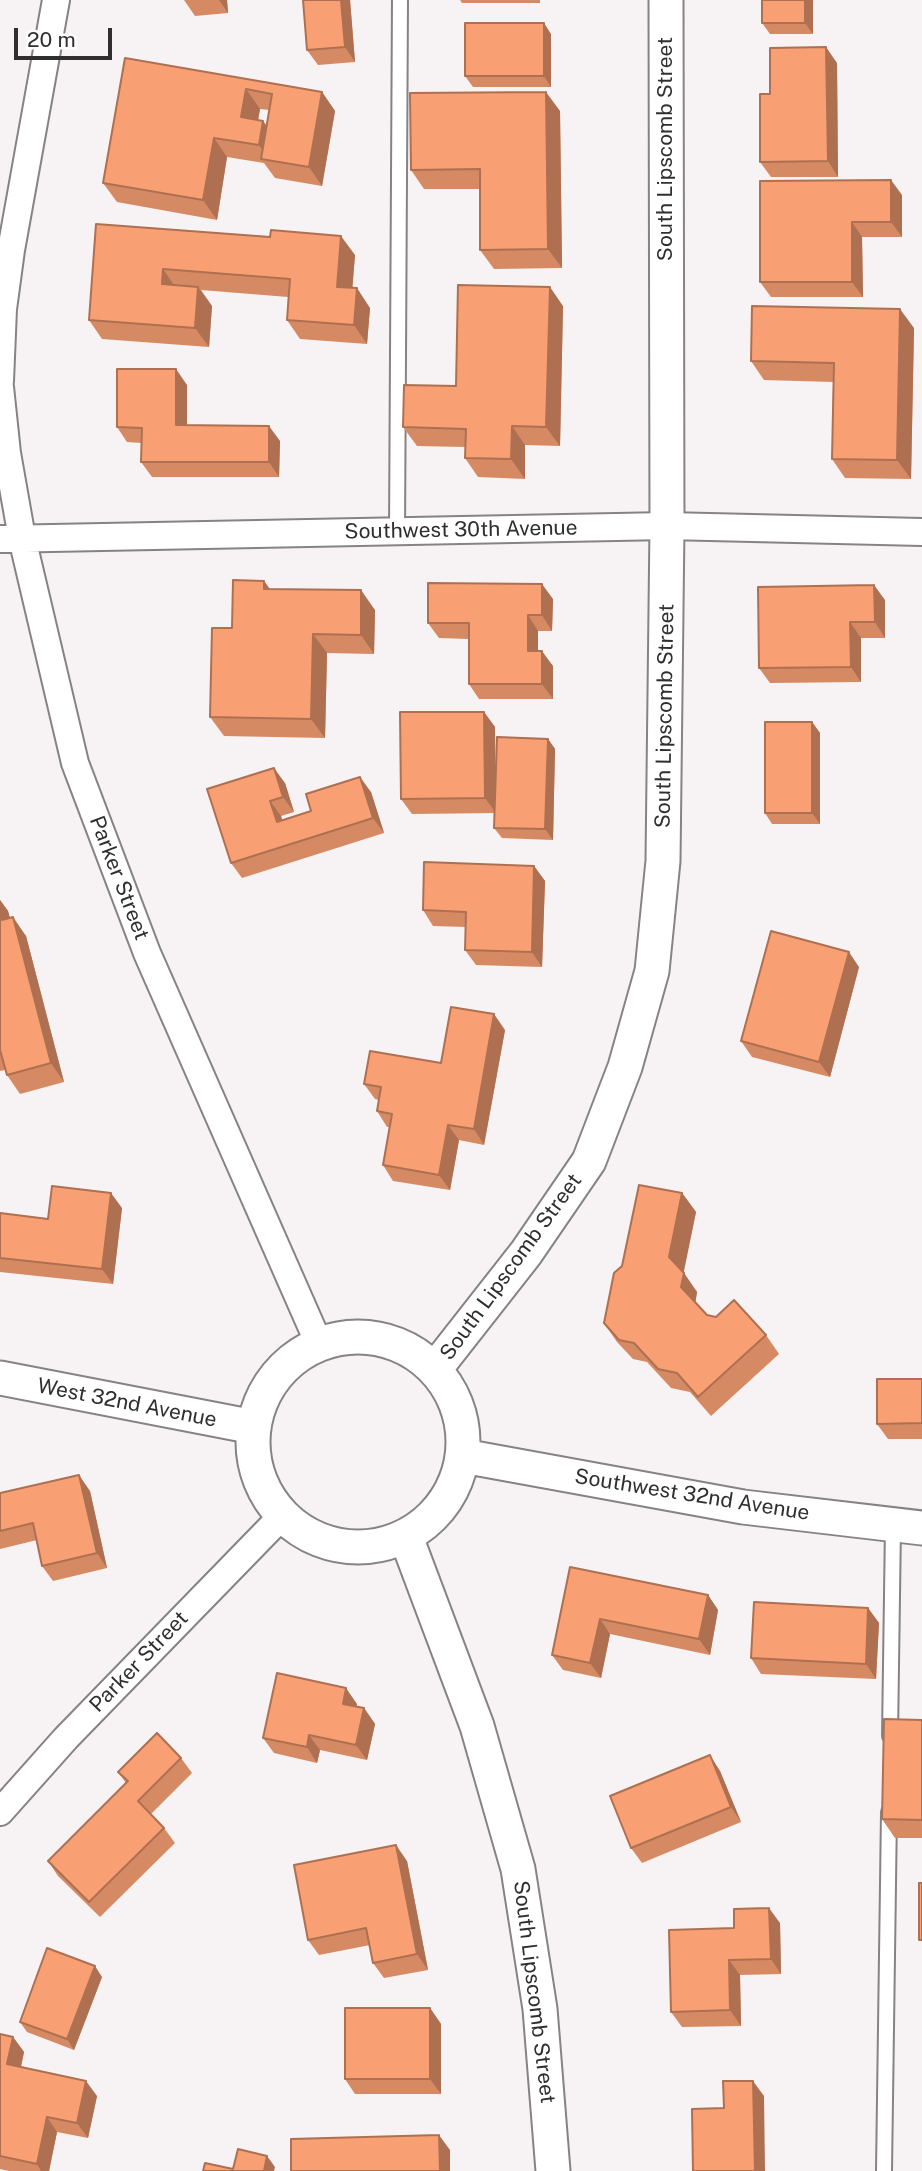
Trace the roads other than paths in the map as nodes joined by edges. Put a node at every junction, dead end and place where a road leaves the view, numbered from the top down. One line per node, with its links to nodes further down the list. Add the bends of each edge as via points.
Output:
1 (56, 0): 4 (street, via 11,250)
2 (400, 0): 7 (lane)
3 (666, 0): 6 (street, South Lipscomb Street)
4 (0, 381)
5 (0, 387): 9 (street, Parker Street)
6 (667, 526): 7 (street, Southwest 30th Avenue); 8 (street, Southwest 30th Avenue); 11 (street, South Lipscomb Street, via 663,861 652,971 625,1067 589,1161 526,1253)
7 (397, 532): 9 (street, Southwest 30th Avenue)
8 (922, 532)
9 (11, 539): 10 (street, Parker Street, via 75,763 147,953)
10 (319, 1344): 11 (street, via 368,1337 393,1342); 13 (street, via 295,1357 275,1377 261,1401)
11 (435, 1369): 14 (street, via 453,1395 463,1424)
12 (0, 1378): 13 (street, West 32nd Avenue)
13 (254, 1427): 15 (street, via 257,1475)
14 (463, 1456): 16 (street, Southwest 32nd Avenue, via 743,1507); 17 (street, via 445,1502)
15 (282, 1516): 17 (street, via 309,1535 342,1546 376,1546); 20 (street, Parker Street)
16 (908, 1526): 18 (lane)
17 (406, 1537): 21 (street, South Lipscomb Street, via 477,1726 518,1869 540,2010)
18 (890, 1745)
19 (889, 1800): 22 (lane)
20 (0, 1812)
21 (553, 2171)
22 (884, 2171)

